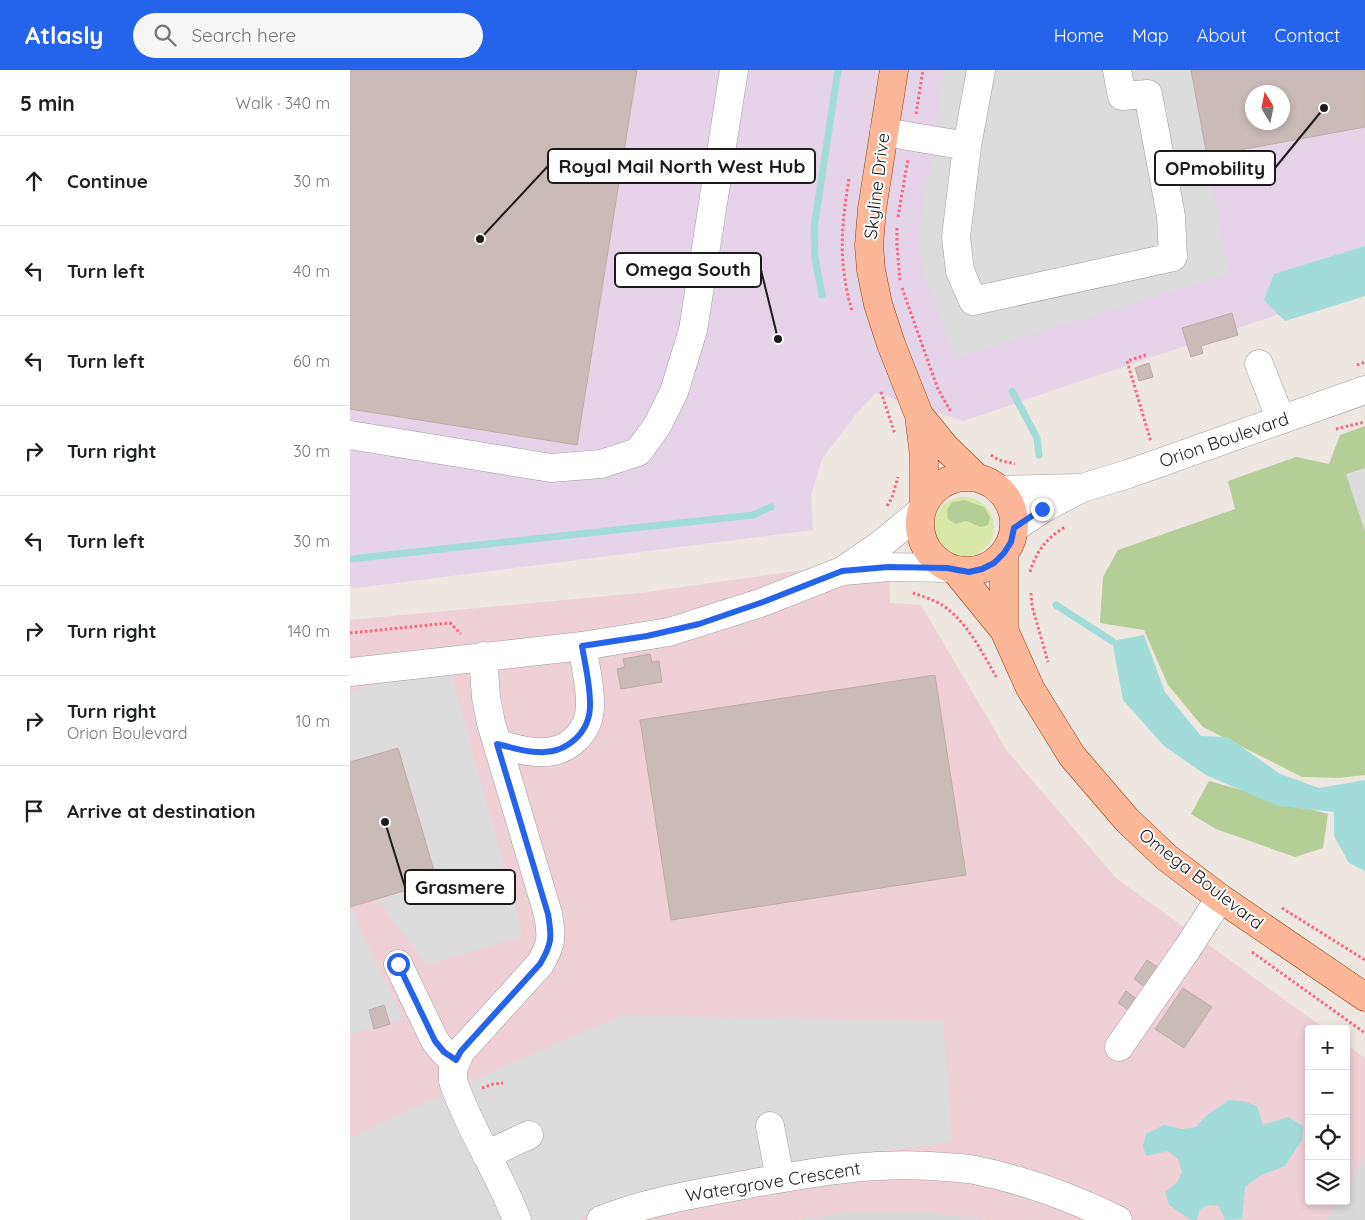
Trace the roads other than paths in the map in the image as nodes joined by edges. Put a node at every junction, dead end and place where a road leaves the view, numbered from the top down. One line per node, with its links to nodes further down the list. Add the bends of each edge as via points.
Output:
1 (734, 70): 11 (street, via 693,330 674,392 657,426 638,452 601,464 551,468)
2 (894, 70): 5 (main road, Skyline Drive)
3 (981, 70): 6 (street)
4 (1117, 70): 6 (street, via 1122,96 1148,94 1171,216 1173,256 973,301 960,271 956,237)
5 (884, 132): 6 (street); 9 (main road, Skyline Drive, via 872,210 871,270 891,344)
6 (967, 146)
7 (1259, 364): 10 (street)
8 (1365, 390): 10 (street, Orion Boulevard)
9 (919, 415): 12 (main road, Skyline Drive, via 945,448); 14 (main road, Skyline Drive, via 924,456)
10 (1282, 420): 13 (street, Orion Boulevard)
11 (350, 435)
12 (988, 484): 13 (street, Orion Boulevard); 14 (main road, via 961,477 946,481 933,491); 15 (main road, via 1008,501)
13 (1082, 488): 15 (street, Orion Boulevard)
14 (922, 508): 17 (main road, via 919,529 924,545 933,558); 18 (street, via 880,545)
15 (1014, 528): 16 (main road)
16 (1004, 553): 17 (main road, via 982,569 969,572); 19 (main road, Omega Boulevard)
17 (951, 569): 18 (street, via 888,567); 19 (main road, Omega Boulevard)
18 (842, 571): 20 (street, via 699,624)
19 (1004, 630): 24 (main road, Omega Boulevard, via 1030,688 1072,756 1127,820 1166,856)
20 (582, 646): 21 (street); 23 (street, via 590,704 586,727 581,735 564,747 540,753)
21 (483, 656): 22 (street); 23 (street, via 486,697)
22 (350, 672)
23 (497, 744): 28 (street, via 552,934 550,948 540,964)
24 (1220, 898): 26 (main road, Omega Boulevard); 27 (street)
25 (398, 964): 28 (street, via 435,1041)
26 (1365, 996)
27 (1119, 1047)
28 (456, 1060): 31 (street, via 453,1081)
29 (770, 1126): 32 (street)
30 (529, 1135): 31 (street)
31 (486, 1155): 33 (street)
32 (780, 1178): 34 (street, Watergrove Crescent, via 673,1198); 35 (street, Watergrove Crescent, via 868,1166 918,1165 974,1170 1032,1185)
33 (517, 1220)
34 (602, 1220)
35 (1118, 1220)

